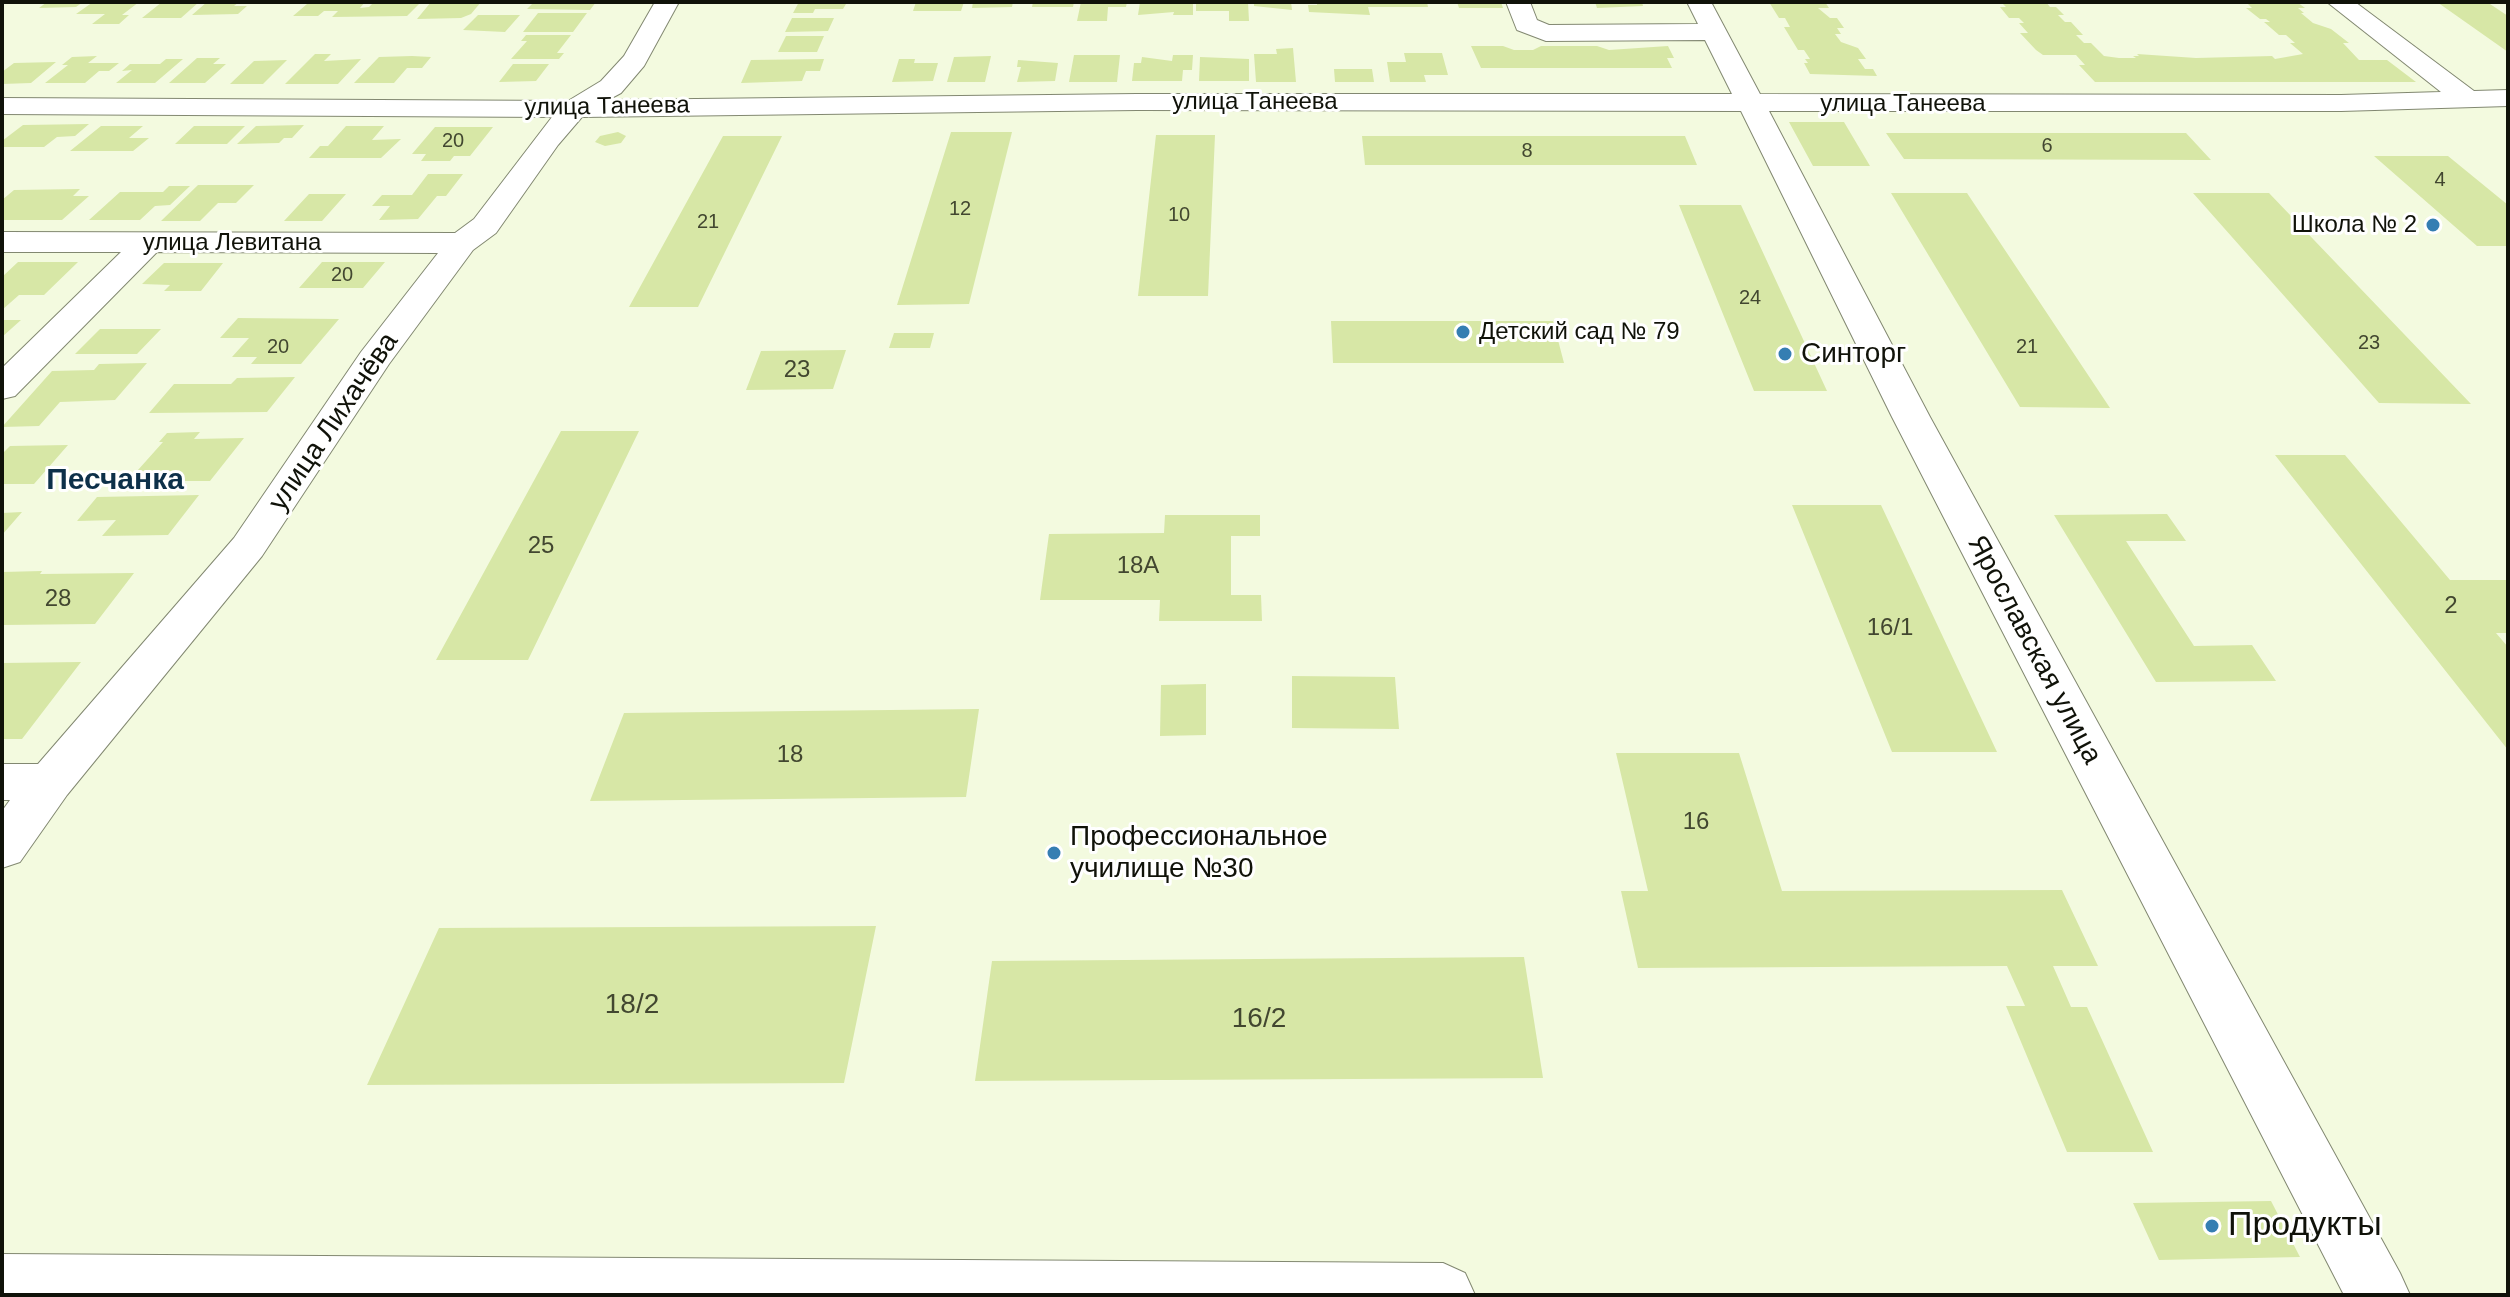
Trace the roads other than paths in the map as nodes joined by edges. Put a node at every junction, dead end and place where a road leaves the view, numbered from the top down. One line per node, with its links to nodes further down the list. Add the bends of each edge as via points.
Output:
1 (667, 2): 10 (street, улица Лихачёва, via 635,60 611,87)
2 (1518, 2): 5 (street, via 1526,25 1546,33)
3 (1699, 2): 5 (street, Ярославская улица)
4 (2339, 2): 6 (street)
5 (1714, 32): 8 (street, Ярославская улица)
6 (2465, 97): 7 (street, улица Танеева); 8 (street, улица Танеева, via 2341,103)
7 (2508, 98)
8 (1752, 104): 10 (street, улица Танеева, via 1137,102); 20 (street, Ярославская улица, via 1911,417)
9 (5, 107): 10 (street, улица Танеева)
10 (574, 109): 12 (street, улица Лихачёва, via 485,226)
11 (2, 242): 13 (street, улица Левитана)
12 (462, 243): 13 (street, улица Левитана); 16 (street, улица Лихачёва, via 374,360 248,547)
13 (147, 244): 14 (street)
14 (2, 388)
15 (2, 782): 16 (street)
16 (50, 782): 17 (street, улица Лихачёва)
17 (2, 848)
18 (29, 1289): 19 (street)
19 (1443, 1295)
20 (2378, 1295)

